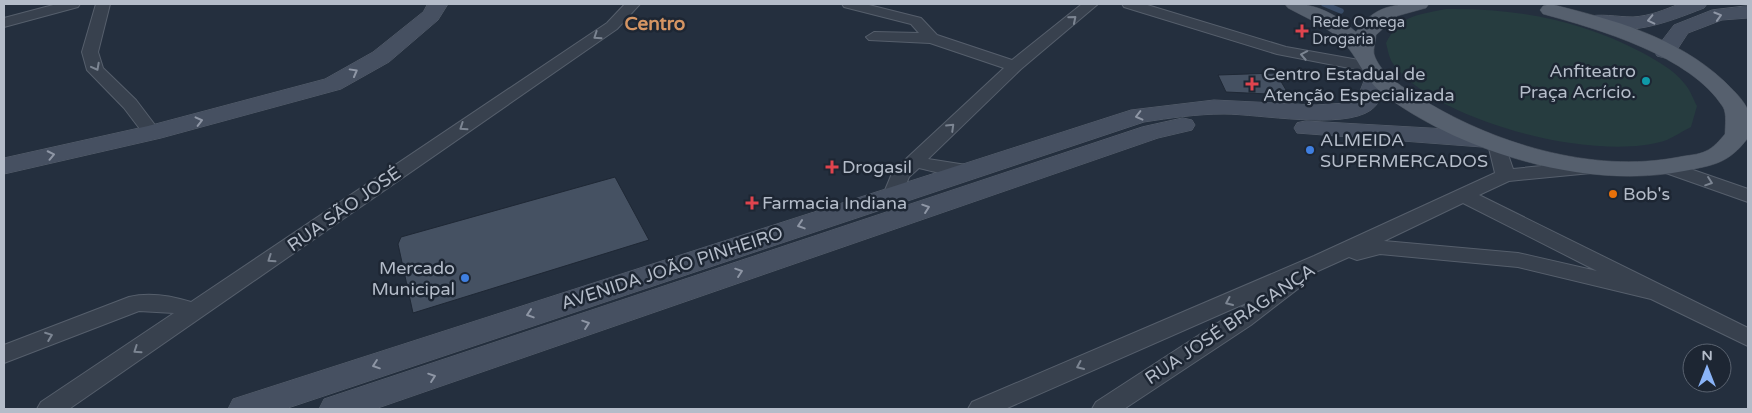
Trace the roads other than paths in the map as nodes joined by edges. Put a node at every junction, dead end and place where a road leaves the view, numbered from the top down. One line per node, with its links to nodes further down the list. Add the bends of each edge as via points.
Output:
1 (73, 4): 14 (street)
2 (103, 4): 22 (street, one-way to 22, via 90,52 95,70 130,104)
3 (438, 4): 22 (main road, one-way to 3, via 333,84 381,57 431,16)
4 (633, 4): 37 (street, RUA SÃO JOSÉ, one-way to 37, via 612,26)
5 (849, 4): 16 (street, via 916,21)
6 (1091, 4): 19 (street, one-way to 6)
7 (1129, 4): 18 (street, one-way to 7, via 1283,51)
8 (1295, 4): 18 (main road, via 1336,26)
9 (1419, 4): 18 (main road, via 1387,13 1367,28)
10 (1697, 4): 13 (main road, one-way to 13, via 1653,21)
11 (1550, 7): 13 (main road)
12 (1748, 12): 17 (main road, one-way to 12, via 1681,30 1719,14)
13 (1592, 21): 17 (main road)
14 (4, 23)
15 (874, 37): 16 (street)
16 (932, 38): 19 (street)
17 (1665, 51): 20 (main road)
18 (1369, 64): 23 (main road, via 1400,98 1436,119); 30 (main road, AVENIDA JOÃO PINHEIRO, one-way to 30, via 1372,94 1361,106 1334,112 1224,107 1140,115)
19 (1016, 66): 26 (street, one-way to 19)
20 (1710, 79): 21 (main road); 25 (main road, via 1735,107 1738,134)
21 (1748, 92)
22 (152, 133): 27 (main road, one-way to 22)
23 (1490, 142): 28 (main road, via 1547,158); 31 (street); 43 (main road, AVENIDA JOÃO PINHEIRO, one-way to 23, via 1151,132 1184,125 1217,124 1418,134)
24 (1748, 149): 25 (main road)
25 (1716, 156): 29 (main road)
26 (916, 161): 30 (street); 32 (street, via 900,175)
27 (4, 166)
28 (1598, 167): 29 (main road); 31 (street)
29 (1670, 168): 34 (street, one-way to 34)
30 (972, 171): 32 (main road, AVENIDA JOÃO PINHEIRO)
31 (1505, 176): 33 (street)
32 (893, 195): 42 (main road, AVENIDA JOÃO PINHEIRO, one-way to 42)
33 (1463, 195): 35 (street); 36 (street, RUA JOSÉ BRAGANÇA)
34 (1748, 196)
35 (1322, 261): 36 (street, RUA JOSÉ BRAGANÇA, via 1380,247 1518,260); 40 (street, one-way to 40); 44 (street, RUA JOSÉ BRAGANÇA, via 1243,319)
36 (1655, 292): 38 (street, RUA JOSÉ BRAGANÇA)
37 (195, 311): 39 (street, one-way to 37, via 137,303 173,304); 41 (street, RUA SÃO JOSÉ, one-way to 41)
38 (1748, 338)
39 (4, 354)
40 (986, 408)
41 (50, 409)
42 (245, 409)
43 (336, 409)
44 (1104, 409)

